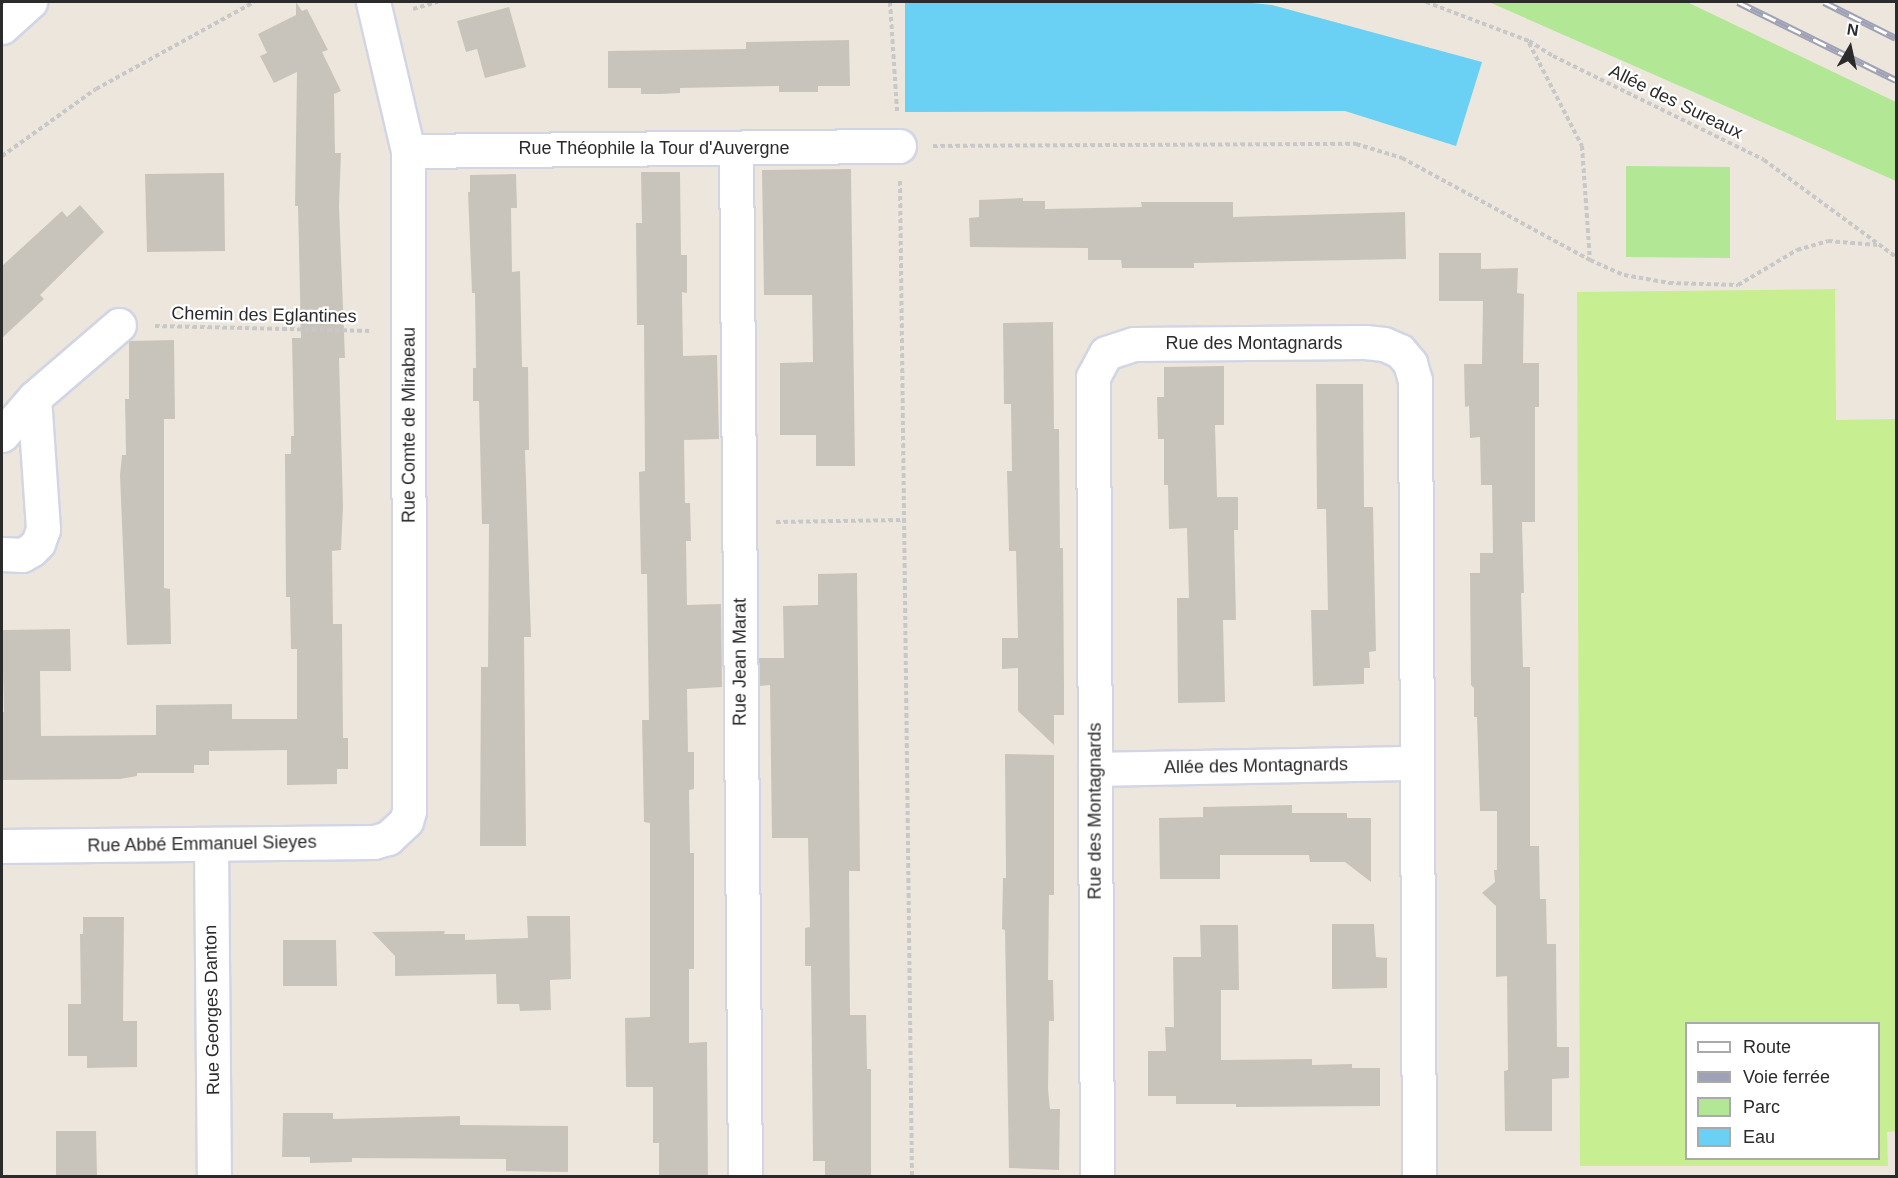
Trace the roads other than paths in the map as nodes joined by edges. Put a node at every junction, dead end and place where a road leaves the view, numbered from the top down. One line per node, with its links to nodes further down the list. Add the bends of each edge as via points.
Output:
1 (30, 2): 3 (street)
2 (376, 11): 6 (street, Rue Comte de Mirabeau)
3 (2, 27)
4 (899, 146): 5 (street, Rue Théophile la Tour d'Auvergne)
5 (736, 148): 6 (street, Rue Théophile la Tour d'Auvergne); 17 (street, Rue Jean Marat)
6 (408, 150): 13 (street, Rue Comte de Mirabeau, via 409,811)
7 (118, 325): 8 (street)
8 (34, 398): 9 (street); 10 (street, via 43,528 31,550 22,555)
9 (2, 435)
10 (2, 554)
11 (1417, 763): 12 (street, Allée des Montagnards); 12 (street, Rue des Montagnards, via 1415,380 1410,363 1400,351 1365,342 1134,344 1106,353 1093,377); 19 (street, Rue des Montagnards)
12 (1095, 769): 18 (street, Rue des Montagnards)
13 (399, 830): 14 (street, Rue Abbé Emmanuel Sieyes, via 374,842)
14 (211, 844): 15 (street, Rue Abbé Emmanuel Sieyes); 16 (street, Rue Georges Danton)
15 (2, 846)
16 (214, 1176)
17 (745, 1176)
18 (1097, 1176)
19 (1419, 1176)

